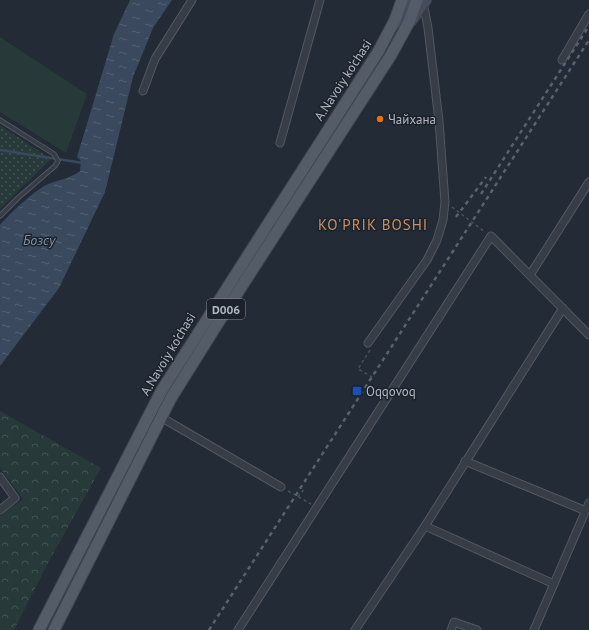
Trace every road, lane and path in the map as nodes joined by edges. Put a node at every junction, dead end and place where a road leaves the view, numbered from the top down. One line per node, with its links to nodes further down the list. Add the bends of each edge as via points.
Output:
1 (192, 0): 9 (street, via 155,59)
2 (320, 0): 11 (street)
3 (402, 0): 7 (main road, A.Navoiy ko‘chasi / D006)
4 (413, 0): 7 (street)
5 (422, 1): 13 (street, via 428,28 439,121); 22 (main road, D006)
6 (589, 14): 8 (street)
7 (390, 30): 21 (main road, A.Navoiy ko‘chasi / D006)
8 (562, 60)
9 (143, 91)
10 (0, 120): 14 (lane, via 54,154 58,161 56,166)
11 (280, 143)
12 (589, 182): 16 (street)
13 (445, 202): 15 (path); 19 (street, via 441,229 432,250)
14 (0, 216)
15 (491, 236): 16 (street); 33 (street)
16 (530, 275): 17 (street)
17 (563, 308): 18 (street); 27 (street)
18 (589, 335)
19 (368, 343): 20 (path, via 372,346 358,369)
20 (374, 378)
21 (162, 390): 22 (main road, via 164,398); 23 (main road, A.Navoiy ko‘chasi / D006)
22 (171, 398): 24 (main road, D006)
23 (150, 411): 24 (street); 25 (main road, A.Navoiy ko‘chasi / D006)
24 (161, 417): 26 (main road, D006); 29 (street)
25 (142, 426): 26 (main road, via 149,425); 38 (main road, A.Navoiy ko‘chasi / D006)
26 (154, 430): 39 (main road, D006)
27 (465, 461): 35 (street); 36 (street)
28 (0, 477): 34 (street, via 15,498)
29 (281, 487): 31 (path)
30 (305, 488): 31 (path)
31 (298, 497): 33 (path)
32 (589, 503): 35 (street)
33 (316, 508): 40 (street)
34 (0, 510)
35 (586, 511): 37 (street)
36 (425, 526): 37 (street); 41 (street)
37 (554, 584): 44 (street)
38 (42, 625): 39 (main road)
39 (55, 628)
40 (238, 630)
41 (355, 630)
42 (451, 630): 43 (street, via 454,622)
43 (477, 630)
44 (534, 630)

